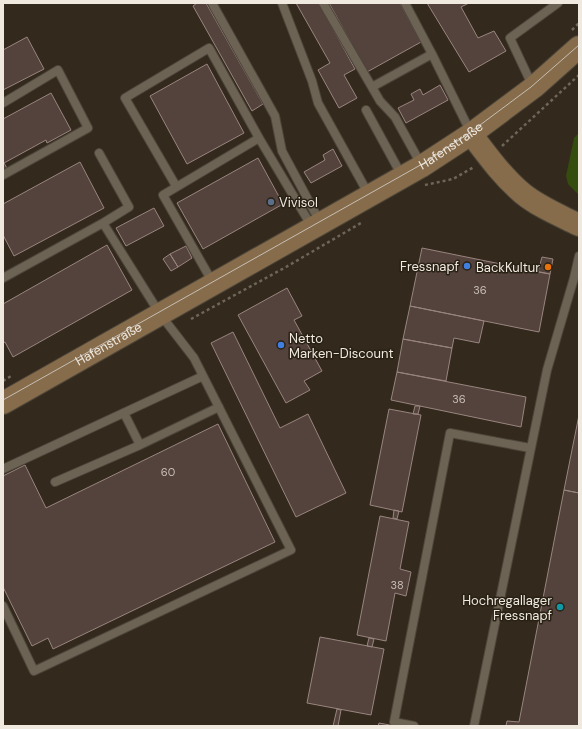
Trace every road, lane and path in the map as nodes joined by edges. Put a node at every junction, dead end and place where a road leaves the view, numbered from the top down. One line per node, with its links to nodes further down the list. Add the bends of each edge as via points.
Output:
1 (212, 3): 21 (lane, via 275,116 282,151)
2 (282, 3): 19 (lane, via 318,103)
3 (323, 3): 8 (lane)
4 (405, 3): 7 (lane)
5 (558, 3): 9 (lane, via 510,38)
6 (579, 47): 9 (street, Hafenstraße)
7 (432, 54): 8 (lane); 12 (lane)
8 (372, 87): 15 (lane, via 380,101 395,117)
9 (534, 88): 12 (street, Hafenstraße)
10 (3, 102): 16 (lane, via 58,70 88,128)
11 (366, 110): 17 (lane)
12 (471, 134): 15 (street, Hafenstraße); 22 (street, via 496,168 522,193 547,210)
13 (259, 138): 18 (lane); 18 (lane, via 209,48 125,98); 21 (lane)
14 (99, 153): 20 (lane, via 129,207)
15 (422, 166): 17 (street, Hafenstraße)
16 (3, 175)
17 (402, 177): 19 (street, Hafenstraße)
18 (176, 186): 25 (lane, via 163,195)
19 (370, 196): 21 (street, Hafenstraße)
20 (103, 223): 24 (lane); 26 (lane)
21 (316, 225): 25 (street, Hafenstraße)
22 (579, 225)
23 (579, 256): 32 (lane, via 547,370)
24 (3, 278)
25 (214, 284): 26 (street, Hafenstraße)
26 (160, 314): 27 (lane, via 194,358); 28 (street, Hafenstraße)
27 (203, 376): 29 (lane); 30 (lane)
28 (3, 403)
29 (219, 407): 31 (lane); 35 (lane, via 291,550 34,672)
30 (124, 413): 31 (lane); 33 (lane)
31 (140, 445): 34 (lane)
32 (530, 448): 36 (lane, via 450,433 394,722); 37 (lane)
33 (3, 469)
34 (54, 482)
35 (3, 606)
36 (414, 726)
37 (474, 726)

